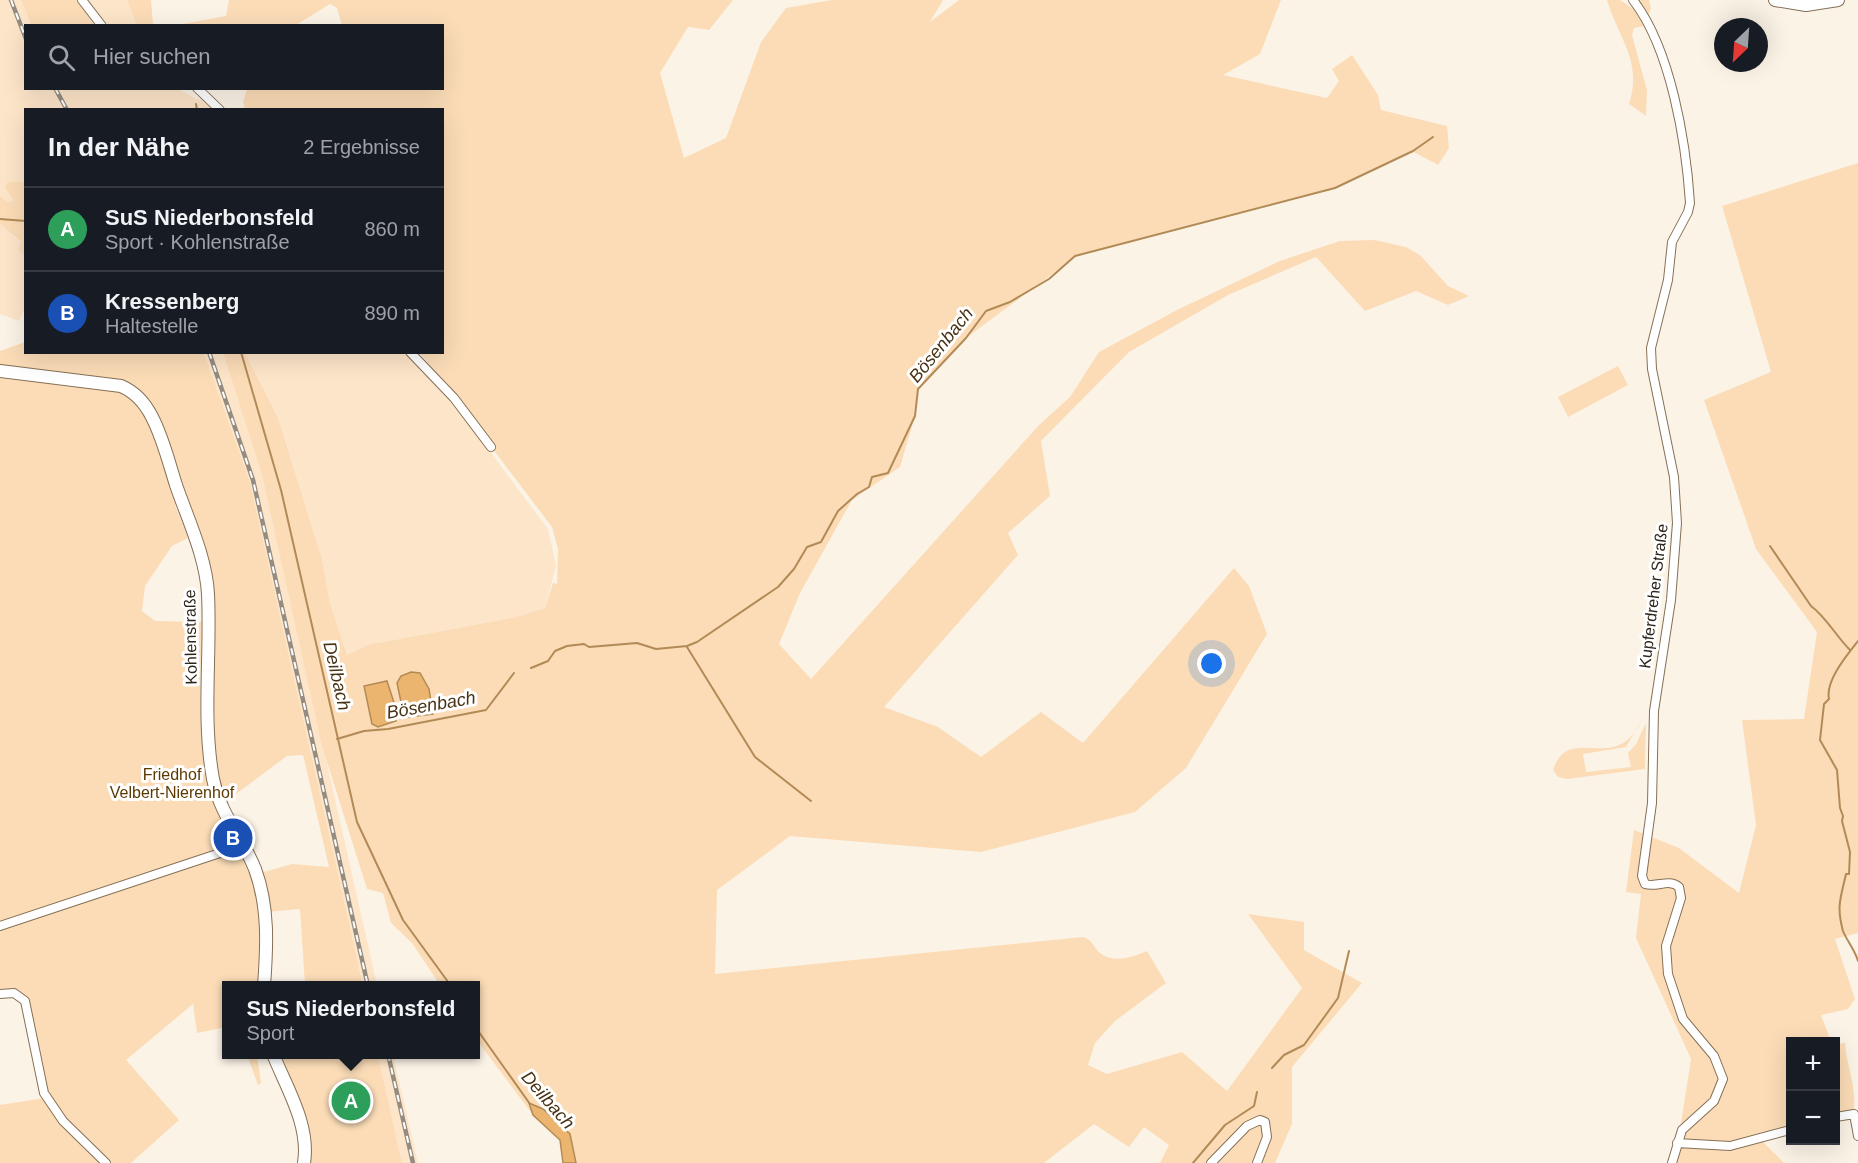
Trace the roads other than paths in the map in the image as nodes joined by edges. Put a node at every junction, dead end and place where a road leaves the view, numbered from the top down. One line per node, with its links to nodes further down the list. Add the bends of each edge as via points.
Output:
1 (82, 0): 5 (street)
2 (1634, 0): 19 (street, Kupferdreher Straße, via 1657,44 1677,109 1690,203 1672,242 1666,290 1651,348 1674,477 1677,523 1671,600 1654,711 1653,803 1642,876 1650,886 1671,883 1679,887 1681,898 1666,946 1668,974 1683,1019 1714,1056 1723,1079 1719,1094 1682,1130)
3 (1775, 0): 4 (main road, via 1806,5)
4 (1838, 0)
5 (100, 24)
6 (199, 90): 7 (street)
7 (218, 108)
8 (412, 354): 10 (street, via 454,398)
9 (0, 371): 11 (main road, Kohlenstraße, via 113,384 136,395 152,417 203,562 208,592 210,756 217,798)
10 (491, 447)
11 (242, 844): 12 (street); 13 (main road, Kohlenstraße, via 255,870 263,905 267,947)
12 (0, 926)
13 (264, 981)
14 (0, 994): 20 (street, via 14,993 25,1001 44,1093 63,1121)
15 (275, 1059): 21 (main road, via 303,1126)
16 (1840, 1116): 18 (street, via 1854,1114)
17 (1786, 1131): 19 (street, via 1731,1146)
18 (1858, 1136)
19 (1677, 1143): 24 (street, Kupferdreher Straße)
20 (106, 1163)
21 (304, 1163)
22 (1211, 1163): 23 (street, via 1247,1126 1260,1120 1268,1131)
23 (1257, 1163)
24 (1672, 1163)

